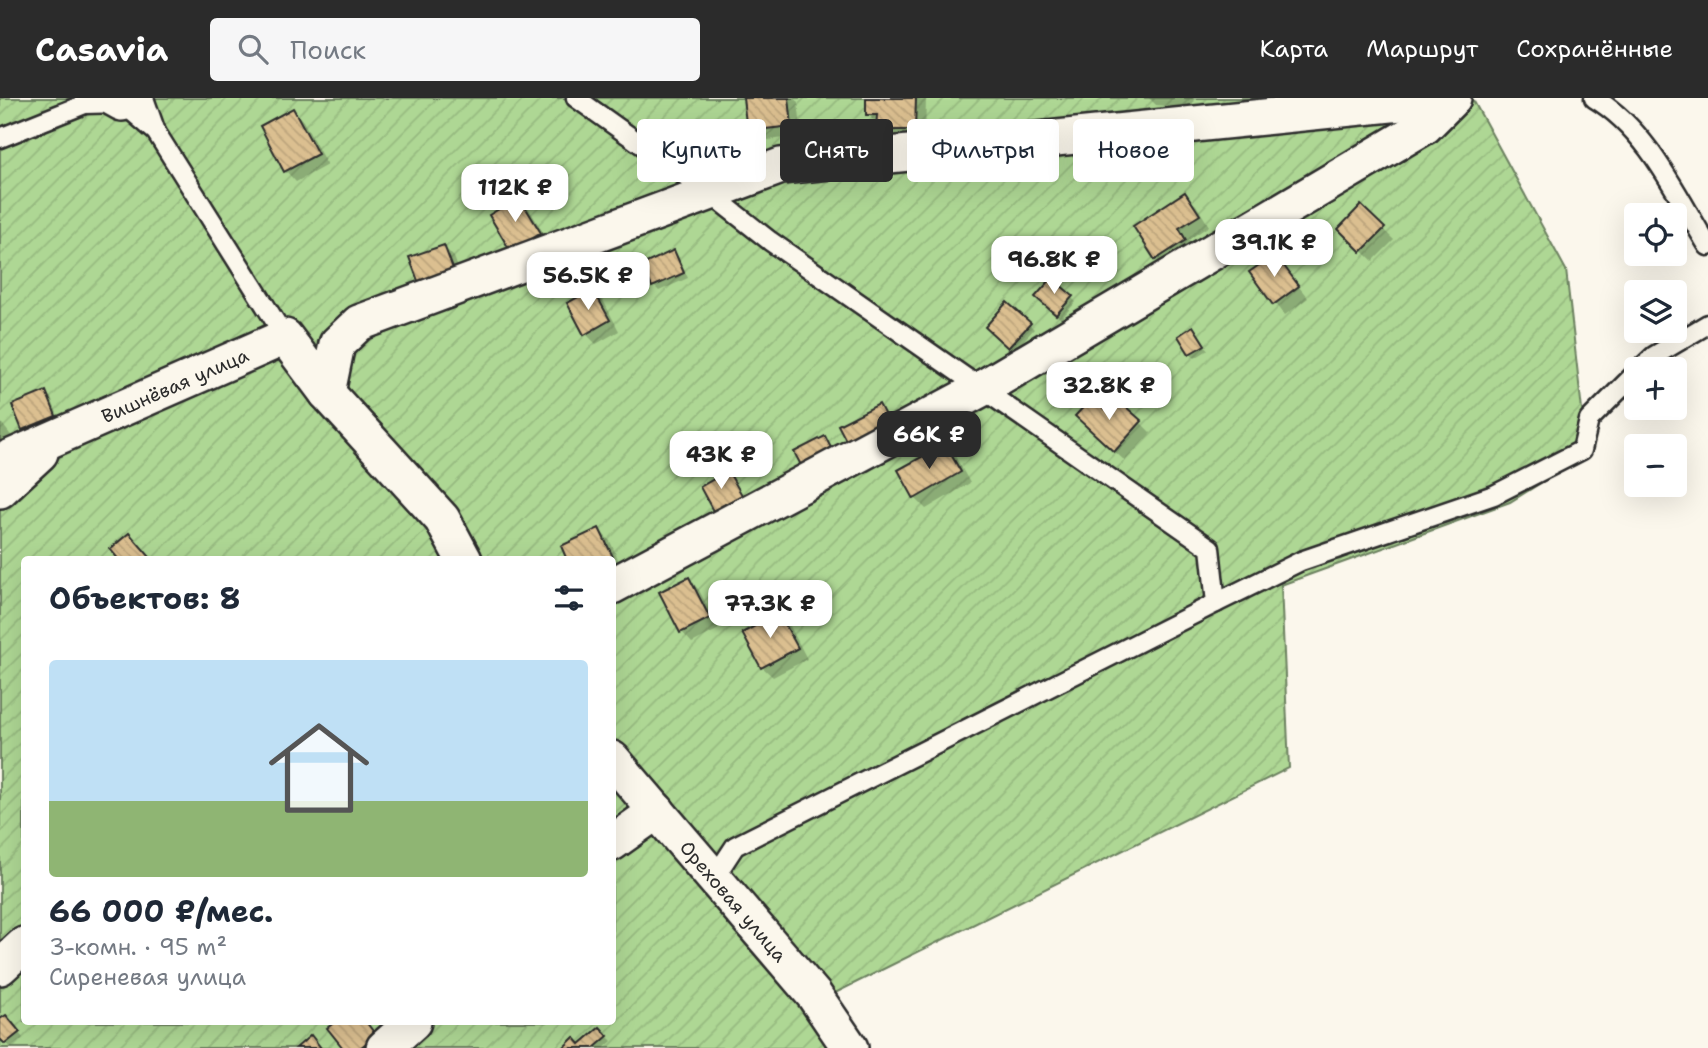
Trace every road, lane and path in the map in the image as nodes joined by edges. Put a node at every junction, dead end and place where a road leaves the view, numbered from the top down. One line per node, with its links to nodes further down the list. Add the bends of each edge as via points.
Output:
1 (576, 98): 7 (lane)
2 (1420, 98): 7 (street, via 781,166)
3 (1453, 98): 13 (street, via 1425,126)
4 (1594, 98): 8 (lane, via 1612,109 1648,148)
5 (126, 100): 6 (lane, via 85,104); 10 (lane, via 156,132)
6 (0, 138)
7 (708, 192): 13 (lane); 14 (street, via 359,323 337,344)
8 (1708, 246)
9 (1708, 324): 11 (lane)
10 (285, 337): 14 (street); 15 (street, Вишнёвая улица)
11 (1653, 357)
12 (1624, 385): 20 (lane, via 1589,419 1582,450 1494,495 1301,561)
13 (981, 389): 19 (street); 20 (lane, via 1210,548)
14 (327, 393): 18 (street, via 442,519)
15 (52, 441): 16 (street, Вишнёвая улица); 17 (street)
16 (0, 462)
17 (0, 491)
18 (462, 556)
19 (616, 584)
20 (1216, 603): 24 (lane, via 734,846)
21 (616, 764): 22 (street, Ореховая улица)
22 (657, 811): 23 (street); 24 (street, Ореховая улица)
23 (616, 840)
24 (714, 878): 29 (street, Ореховая улица, via 814,995)
25 (21, 948): 26 (street)
26 (0, 967)
27 (410, 1025): 28 (street)
28 (384, 1048)
29 (849, 1048)

